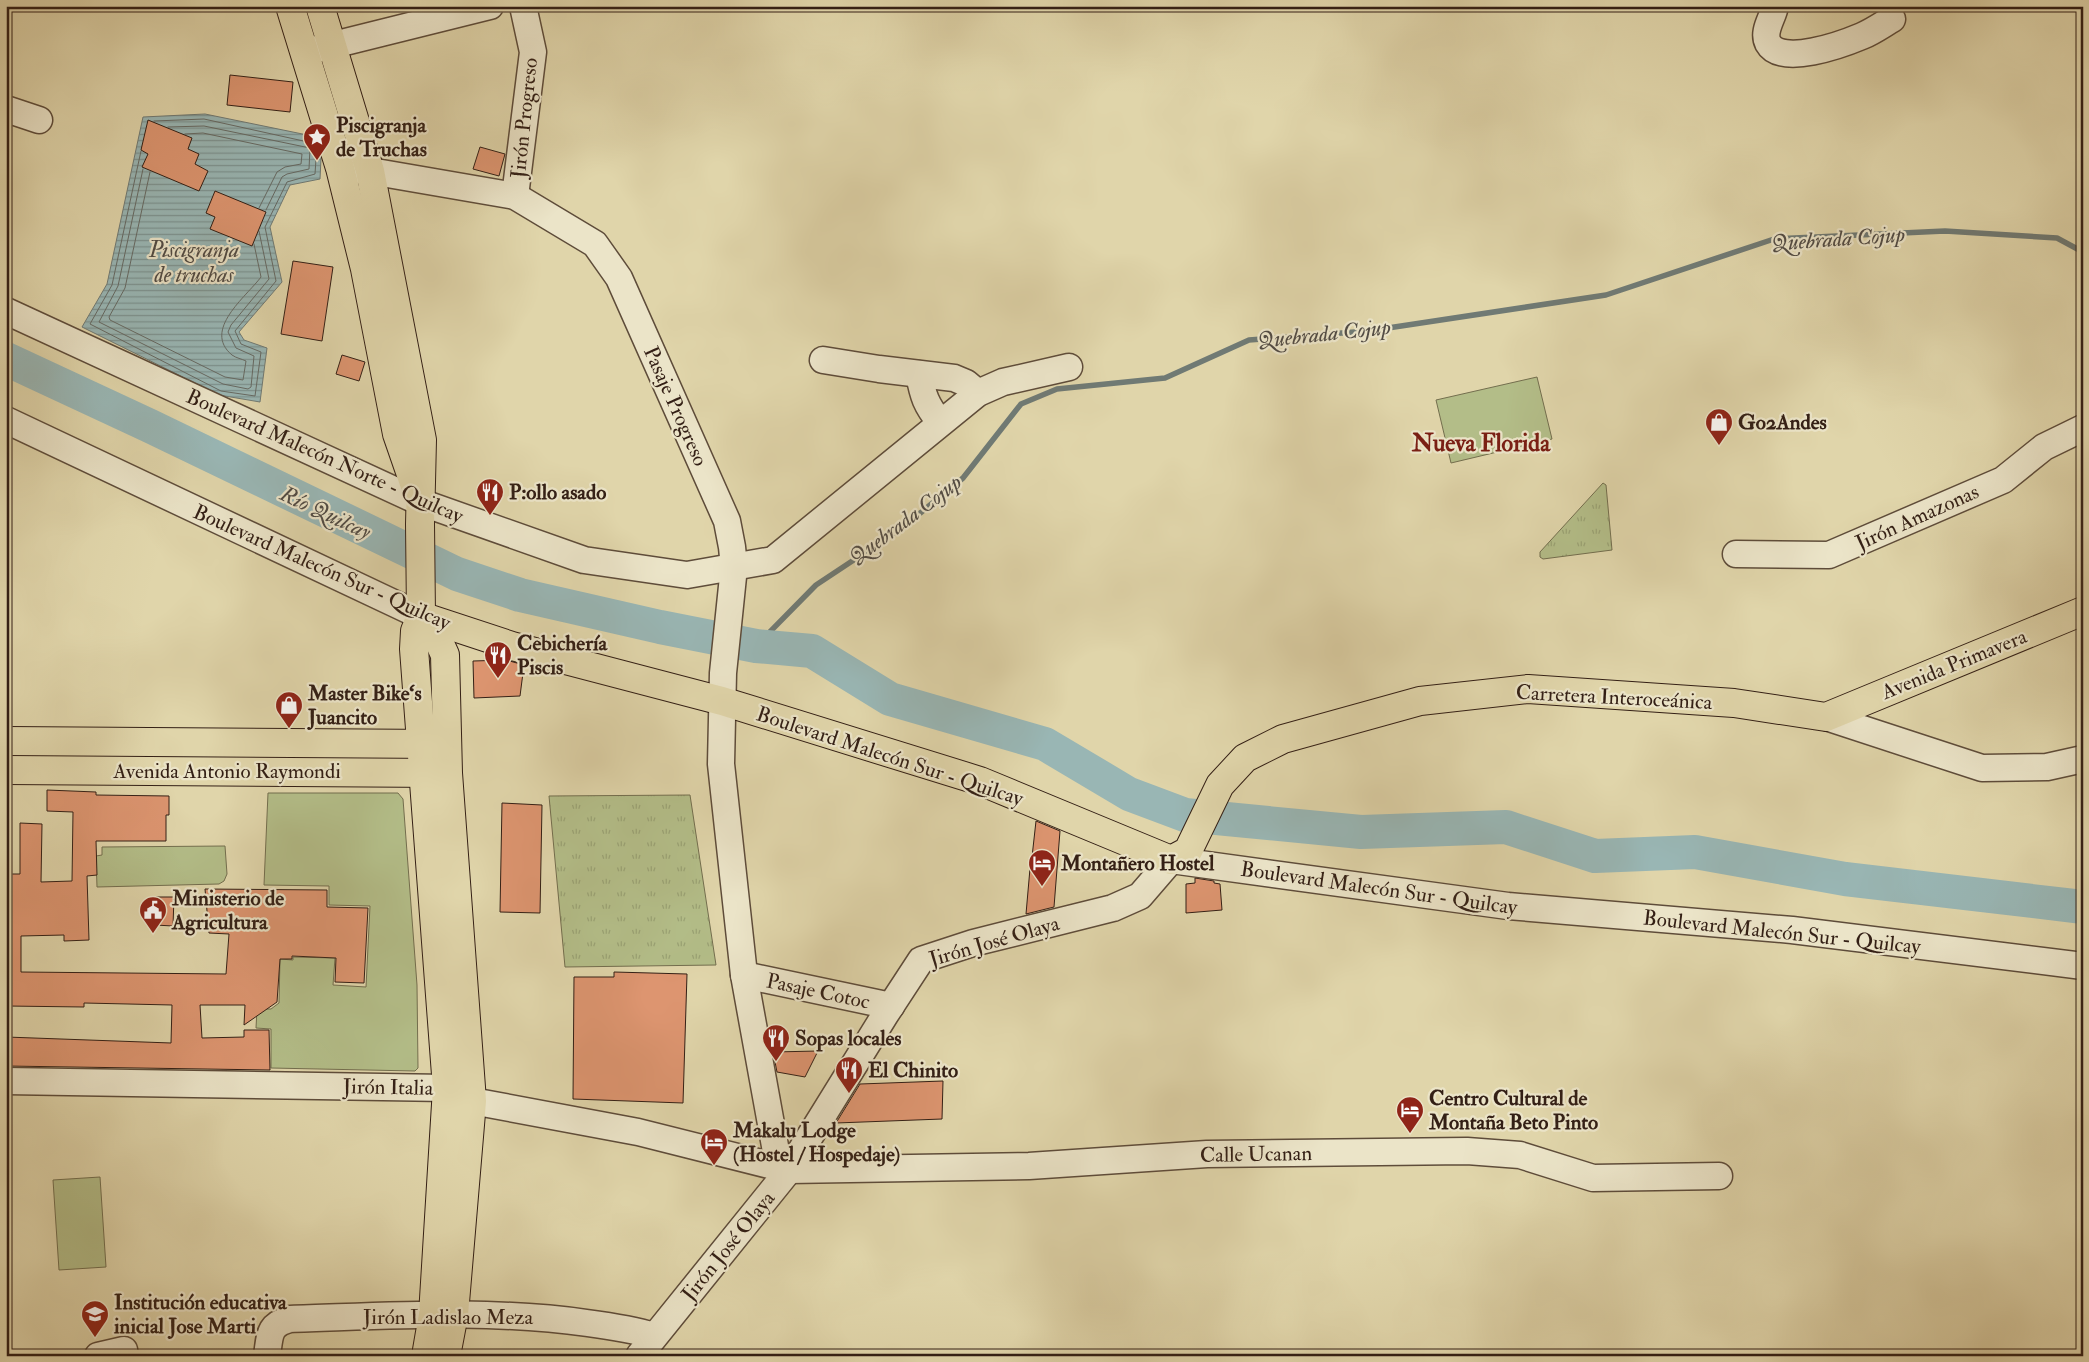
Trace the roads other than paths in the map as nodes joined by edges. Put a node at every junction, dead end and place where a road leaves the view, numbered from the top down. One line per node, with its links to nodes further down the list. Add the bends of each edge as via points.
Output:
1 (290, 6): 8 (main road)
2 (320, 6): 7 (main road)
3 (490, 6): 7 (street)
4 (523, 6): 13 (street, Jirón Progreso, via 533,52)
5 (1774, 6): 6 (street, via 1767,33 1768,43 1776,51 1788,54 1812,52 1863,36)
6 (1892, 19)
7 (332, 46): 8 (street); 12 (main road)
8 (305, 52): 11 (main road)
9 (6, 109): 10 (street)
10 (40, 120)
11 (340, 168): 12 (street); 23 (main road, via 365,268 397,434)
12 (370, 171): 13 (street); 23 (main road, via 422,440)
13 (515, 196): 14 (street, Jirón Progreso)
14 (595, 244): 25 (street, Pasaje Progreso, via 619,278 727,521)
15 (6, 311): 23 (street, Boulevard Malecón Norte - Quilcay)
16 (823, 360): 18 (street)
17 (1069, 367): 19 (street, Boulevard Malecón Norte - Quilcay, via 1003,382)
18 (919, 374): 19 (street, via 954,378); 21 (street, via 924,398)
19 (978, 393): 21 (street, Boulevard Malecón Norte - Quilcay)
20 (6, 420): 26 (street, Boulevard Malecón Sur - Quilcay)
21 (940, 422): 25 (street, Boulevard Malecón Norte - Quilcay, via 773,560)
22 (2083, 428): 24 (street, Jirón Amazonas, via 2044,448 2003,480 1830,555)
23 (420, 513): 25 (street, Boulevard Malecón Norte - Quilcay, via 584,560); 26 (main road)
24 (1736, 554)
25 (733, 579): 28 (street, Pasaje Progreso)
26 (421, 605): 29 (main road, Boulevard Malecón Sur - Quilcay, via 512,646); 32 (main road, via 444,656)
27 (2083, 611): 30 (main road, Avenida Primavera)
28 (723, 673): 29 (street, Jirón José Olaya)
29 (722, 701): 36 (main road, Boulevard Malecón Sur - Quilcay, via 980,782); 38 (street, Jirón José Olaya, via 721,764)
30 (1826, 717): 33 (street, Carretera Interoceánica, via 1982,768 2047,768); 36 (main road, Carretera Interoceánica, via 1734,703 1528,690 1420,701 1283,739 1245,758 1220,785)
31 (6, 741): 32 (main road, Avenida Antonio Raymondi)
32 (434, 744): 35 (main road)
33 (2083, 759)
34 (6, 770): 35 (main road, Avenida Antonio Raymondi)
35 (436, 772): 41 (main road); 42 (main road)
36 (1179, 856): 37 (street, Boulevard Malecón Sur - Quilcay, via 1508,906 1792,930); 39 (street, Jirón José Olaya, via 1140,896 1113,908 972,943 921,960)
37 (2083, 966)
38 (744, 976): 39 (street, Pasaje Cotoc); 43 (street, Jirón José Olaya)
39 (891, 1006): 43 (street, Jirón José Olaya)
40 (6, 1081): 41 (street, Jirón Italia)
41 (448, 1088): 42 (street, Jirón Italia); 45 (main road)
42 (472, 1101): 43 (street, Jirón Italia, via 638,1132); 45 (main road)
43 (784, 1169): 44 (street, Calle Ucanan, via 1029,1166 1207,1154 1467,1151 1520,1155 1593,1178); 46 (street, Jirón José Olaya)
44 (1719, 1176)
45 (444, 1314): 46 (street, Jirón Ladislao Meza, via 551,1318 636,1330); 49 (street, Jirón Ladislao Meza, via 290,1319 278,1322 271,1329); 50 (main road); 51 (main road)
46 (646, 1346)
47 (98, 1356): 48 (street, via 124,1350)
48 (125, 1356)
49 (267, 1356)
50 (426, 1356)
51 (446, 1356)

